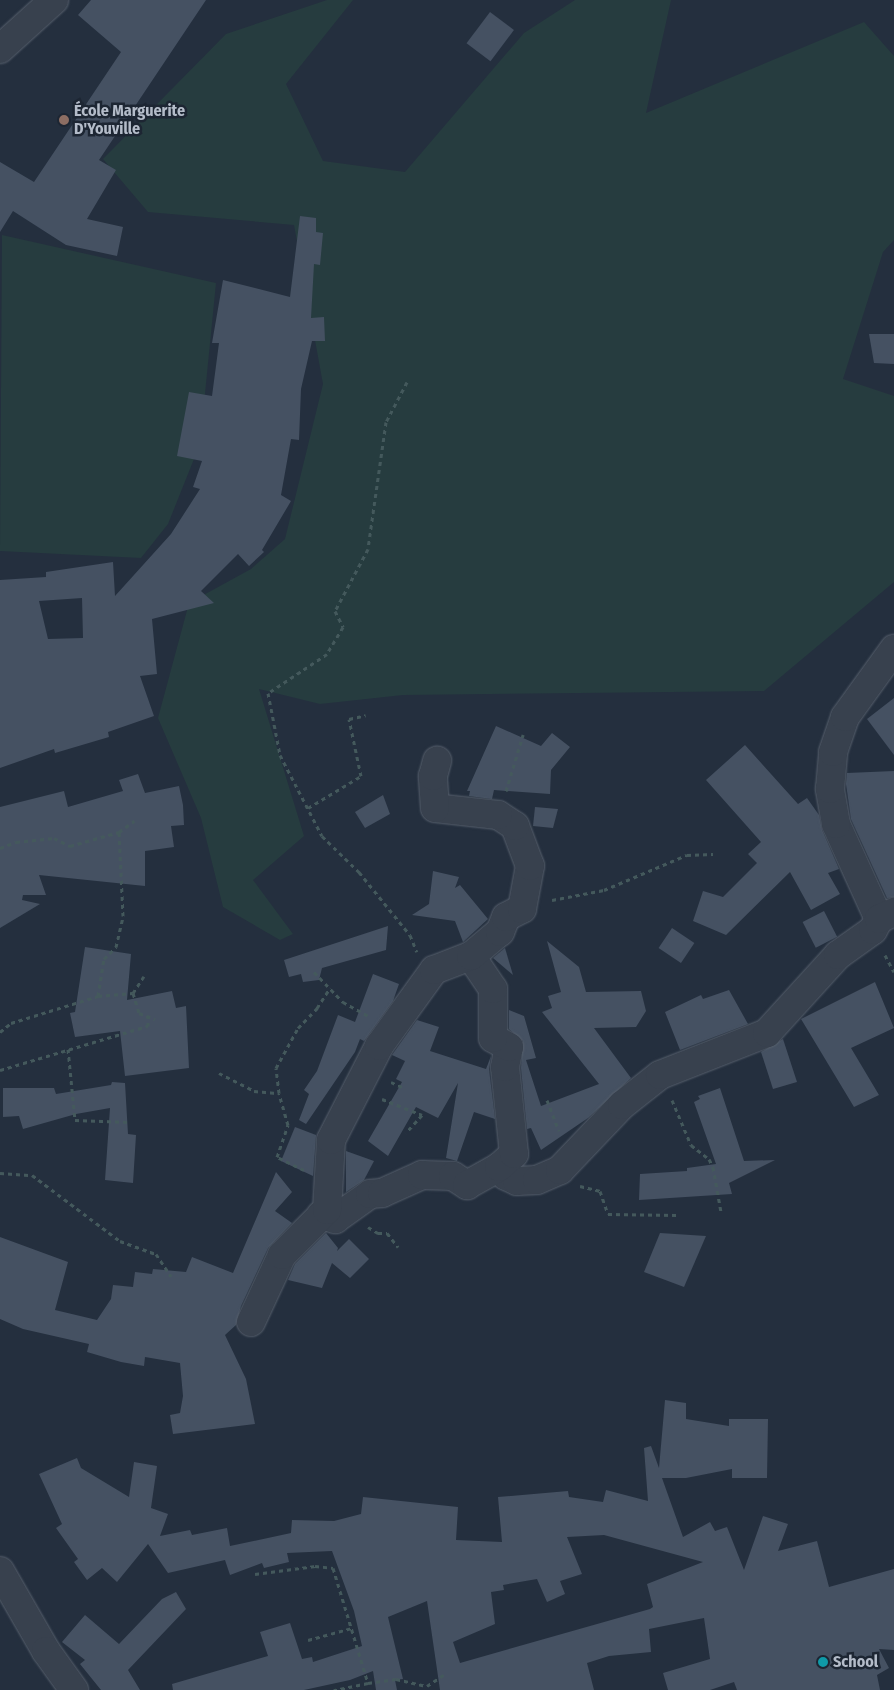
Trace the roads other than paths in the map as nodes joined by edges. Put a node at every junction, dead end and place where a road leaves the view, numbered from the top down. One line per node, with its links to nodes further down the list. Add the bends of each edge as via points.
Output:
1 (54, 0): 2 (street)
2 (0, 49)
3 (894, 649): 5 (street, via 845,717 833,752 830,789 836,824)
4 (437, 761): 6 (street, via 433,776 436,808 498,815 514,826 530,866 522,909 506,918 500,932)
5 (886, 916): 7 (street, via 873,930 838,955 767,1033 660,1075 622,1104 568,1162 537,1180 517,1181 506,1176)
6 (472, 956): 7 (street, via 493,989 494,1038 509,1047 505,1067 514,1154); 8 (street, via 434,970 390,1029 357,1088 331,1140 327,1210)
7 (499, 1167): 8 (street, via 466,1185 453,1176 422,1175 370,1194)
8 (334, 1213): 9 (street, via 282,1255)
9 (252, 1322)
10 (0, 1571): 11 (street, via 46,1652)
11 (74, 1690)

